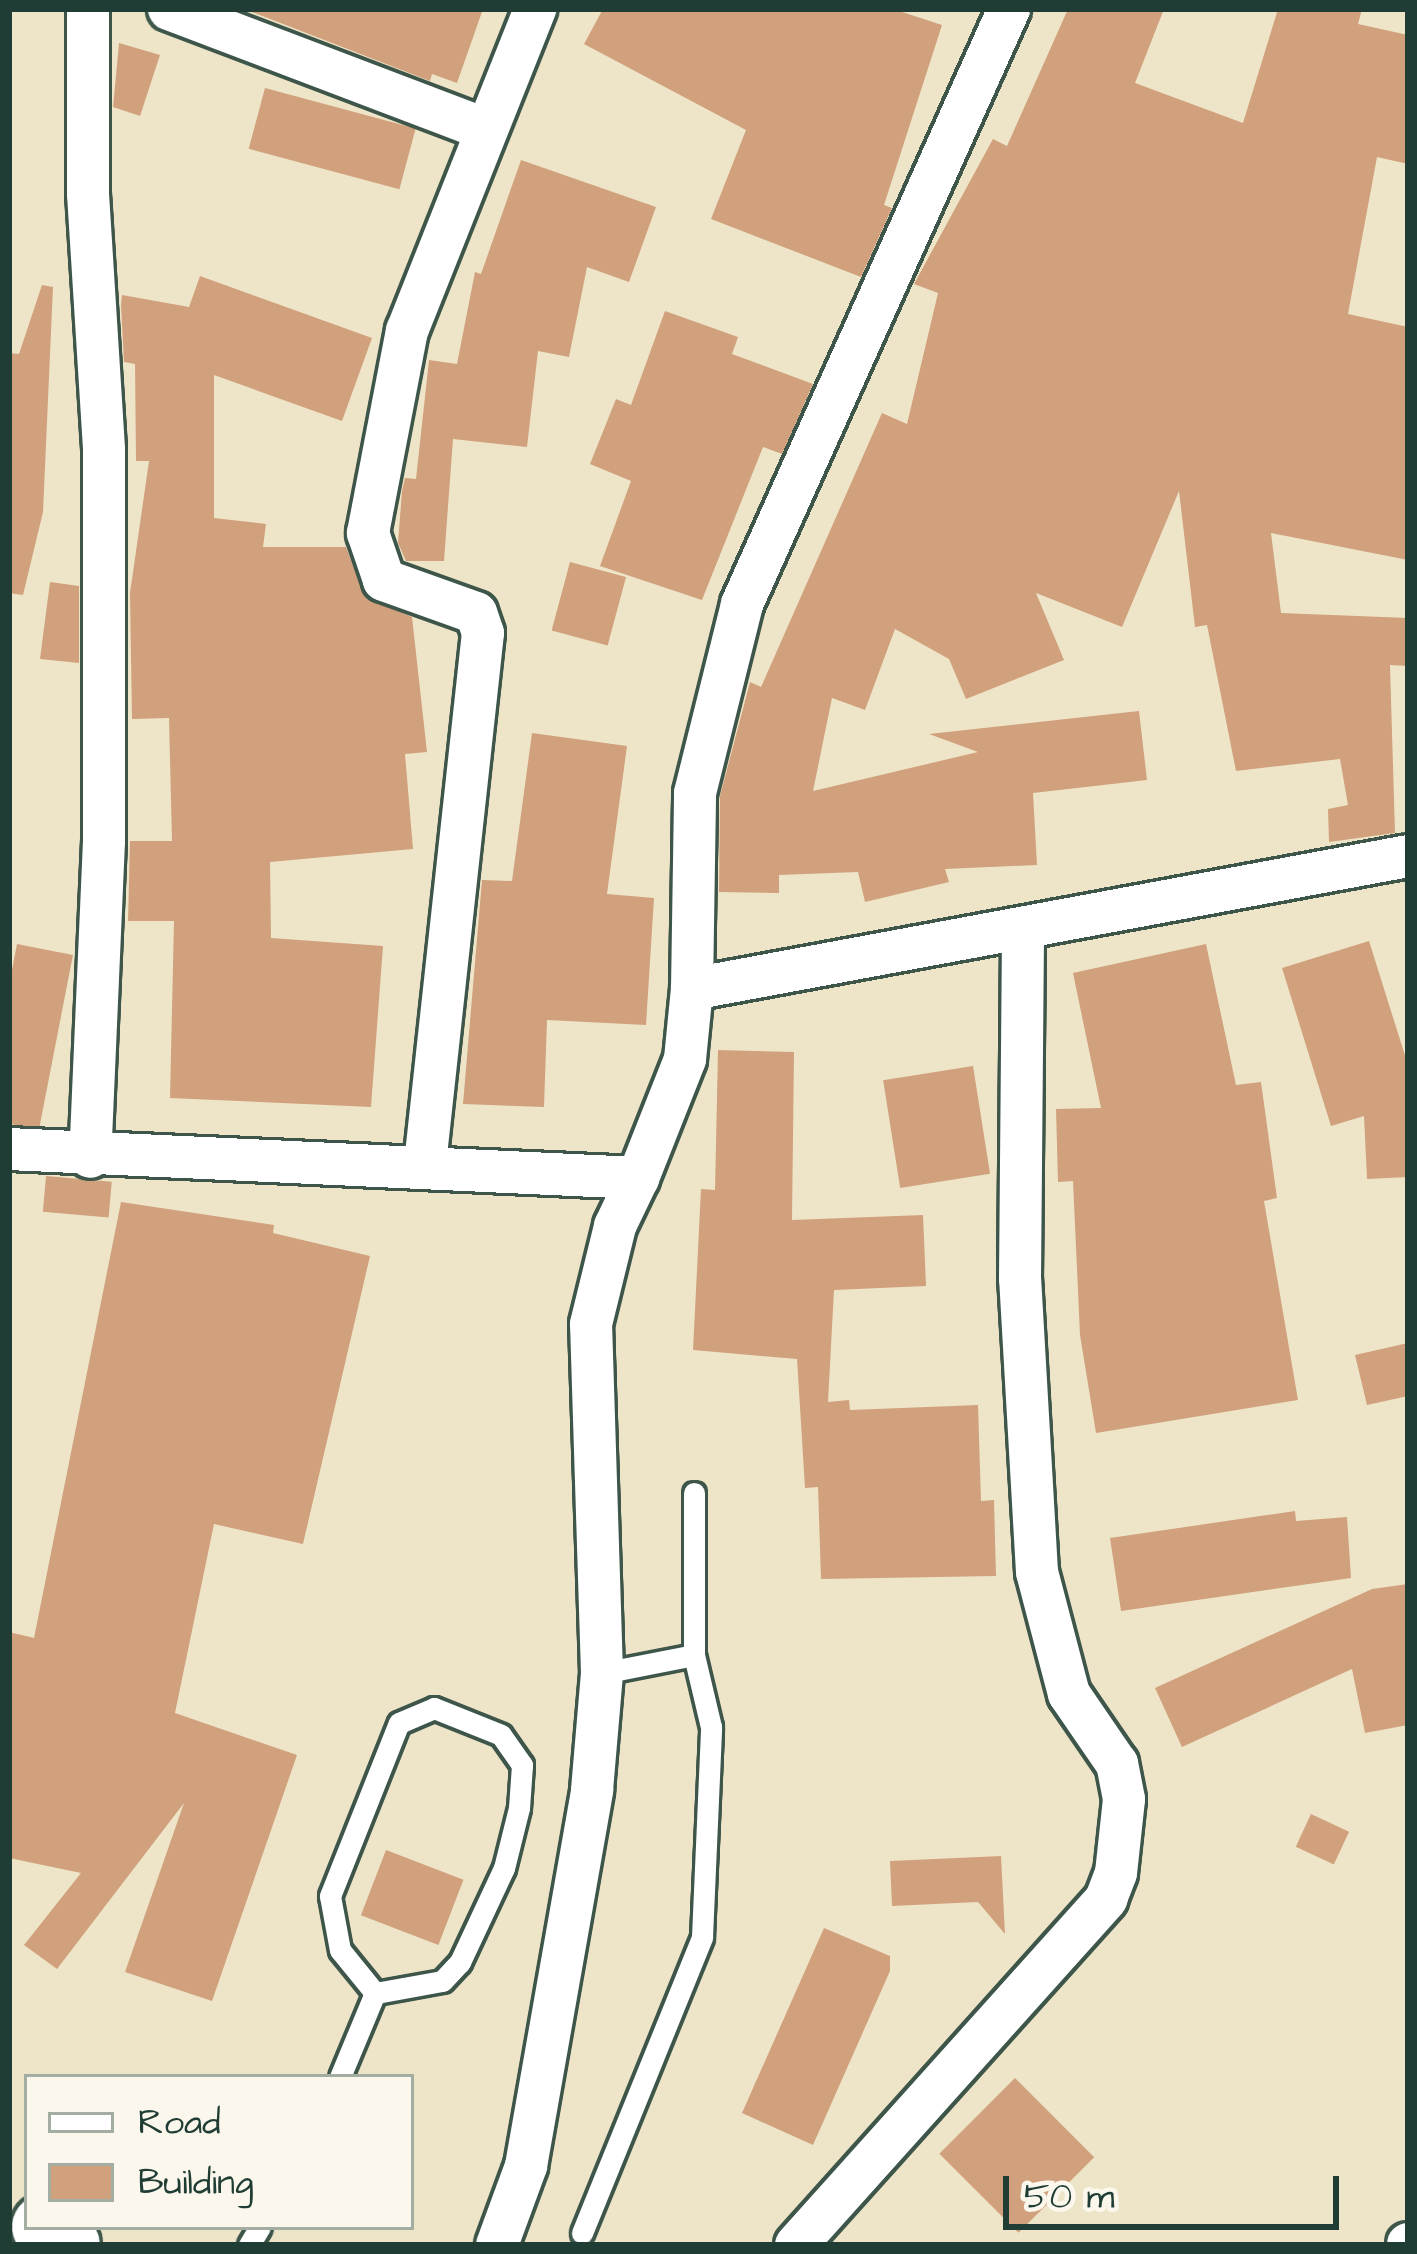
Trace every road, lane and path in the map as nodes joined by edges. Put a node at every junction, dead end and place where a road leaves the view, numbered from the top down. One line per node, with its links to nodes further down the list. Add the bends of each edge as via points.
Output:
1 (88, 9): 10 (street, via 88,194 104,450 104,841)
2 (169, 9): 5 (street)
3 (536, 9): 5 (street)
4 (1009, 9): 8 (street, via 742,604 695,793)
5 (483, 128): 11 (street, via 407,331 368,533 384,580 476,613 483,633)
6 (1408, 856): 7 (street)
7 (1023, 929): 8 (street); 20 (street, via 1020,1280 1037,1572 1069,1694 1117,1764 1124,1798 1116,1873 1106,1899)
8 (692, 989): 12 (street, via 685,1059)
9 (9, 1149): 10 (street)
10 (90, 1157): 11 (street)
11 (425, 1164): 12 (street)
12 (638, 1178): 15 (street, via 614,1226 591,1324)
13 (694, 1493): 14 (lane)
14 (694, 1655): 15 (lane); 18 (lane, via 711,1727 702,1937)
15 (602, 1673): 19 (street, via 592,1790 526,2166)
16 (376, 1993): 16 (lane, via 442,1981 481,1926 504,1868 522,1765 501,1735 476,1719 434,1708 399,1723 330,1896 340,1950); 17 (lane)
17 (341, 2074)
18 (582, 2233)
19 (497, 2245)
20 (796, 2245)

